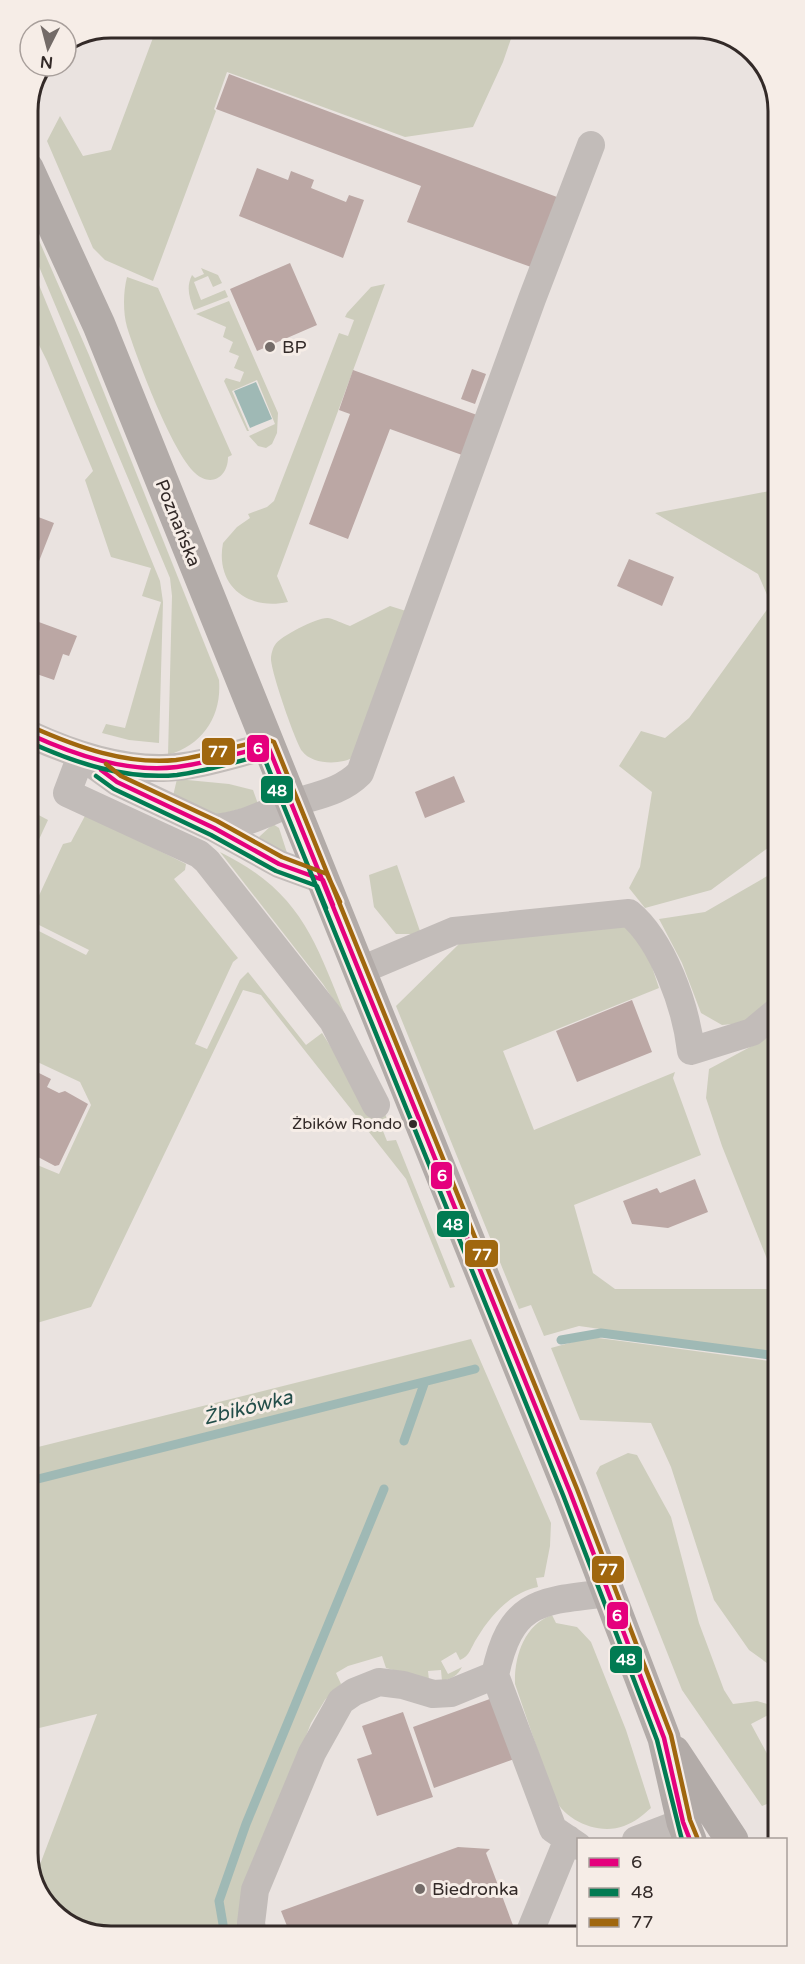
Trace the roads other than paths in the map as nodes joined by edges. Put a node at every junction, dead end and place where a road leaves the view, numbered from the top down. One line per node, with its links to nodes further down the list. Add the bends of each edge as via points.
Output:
1 (591, 144): 6 (street, via 360,773 340,789)
2 (38, 192): 4 (main road, Poznańska, via 99,325)
3 (38, 738): 5 (street)
4 (268, 746): 5 (street, via 162,768); 6 (main road, Poznańska)
5 (81, 756): 7 (street, via 117,782); 11 (street, via 67,793 207,861 333,1021)
6 (291, 804): 7 (street, via 246,823); 8 (main road, Poznańska)
7 (214, 828): 8 (street, via 279,864)
8 (323, 880): 9 (main road, Poznańska)
9 (359, 971): 10 (street, via 454,931 628,913 641,923 661,953 689,1031 691,1051 752,1032); 12 (main road, Poznańska)
10 (768, 1019)
11 (376, 1105)
12 (609, 1593): 13 (street, via 552,1600 528,1610 513,1625 500,1651); 14 (main road, Poznańska)
13 (495, 1676): 18 (street, via 553,1829); 19 (street, via 442,1694 379,1682 341,1701 299,1780 255,1890)
14 (664, 1738): 15 (main road); 17 (main road)
15 (686, 1831): 16 (street)
16 (642, 1838)
17 (731, 1838)
18 (573, 1843): 20 (street)
19 (251, 1926)
20 (534, 1926)

